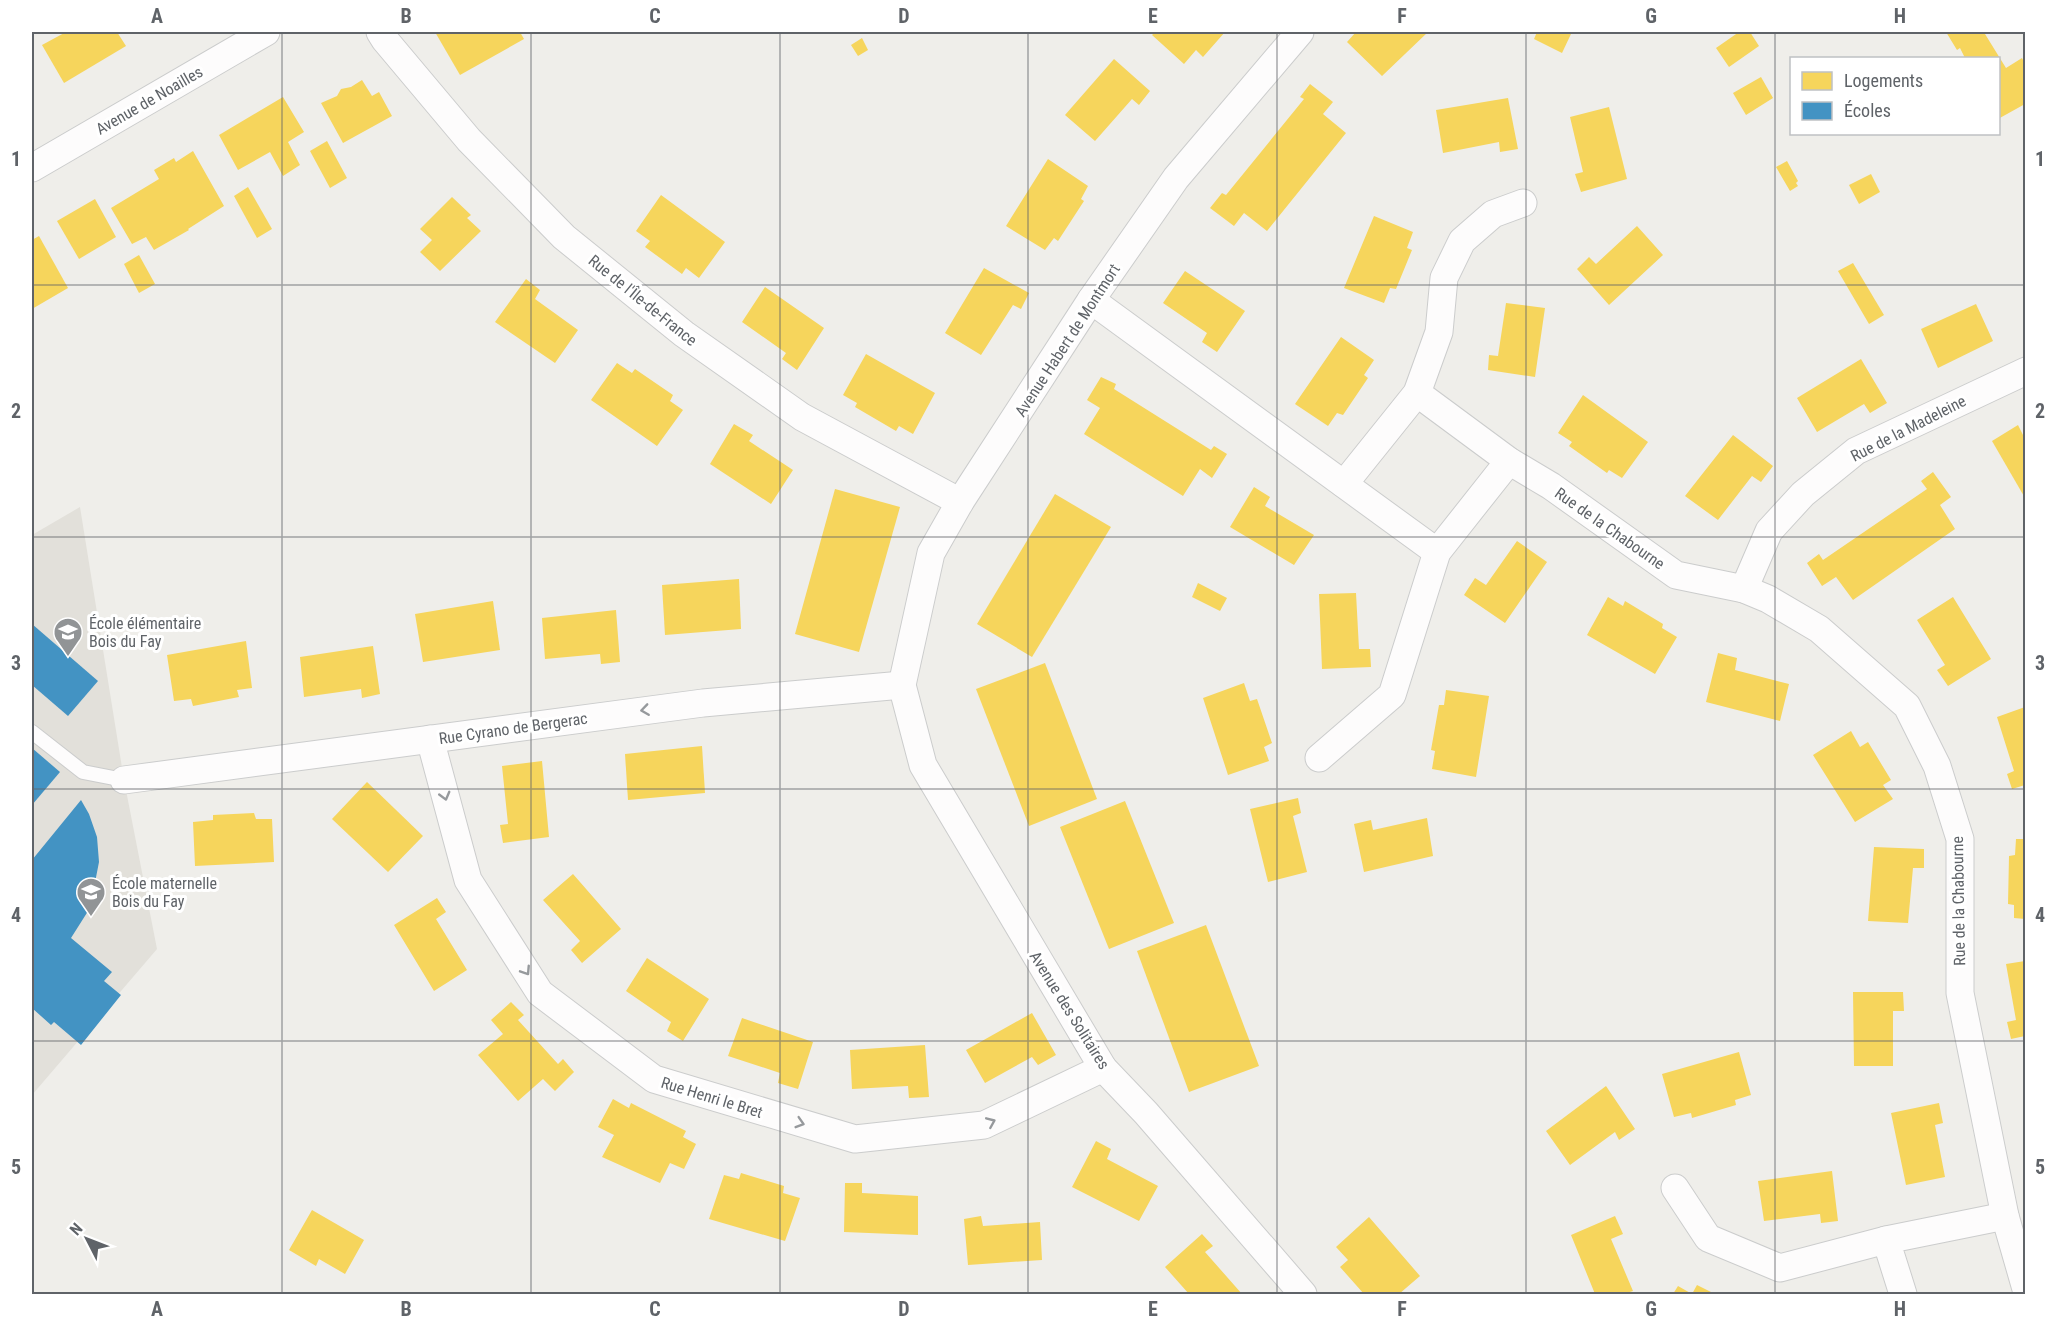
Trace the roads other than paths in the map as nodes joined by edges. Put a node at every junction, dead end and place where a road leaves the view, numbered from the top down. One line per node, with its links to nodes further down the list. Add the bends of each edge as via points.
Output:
1 (266, 32): 4 (street, Avenue de Noailles)
2 (380, 32): 11 (street, Rue de l'Île-de-France, via 469,140 564,237 684,334 802,417)
3 (1300, 32): 6 (street, Avenue Habert de Montmort, via 1176,178)
4 (32, 168)
5 (1523, 203): 8 (street, via 1493,214 1462,241 1444,278 1439,332)
6 (1092, 300): 10 (street); 11 (street, Avenue Habert de Montmort)
7 (2025, 371): 13 (street, Rue de la Madeleine, via 1856,451 1803,494 1769,531)
8 (1417, 393): 9 (street, Rue de la Chabourne); 10 (street)
9 (1509, 461): 12 (street); 13 (street, Rue de la Chabourne, via 1551,486 1676,575)
10 (1344, 484): 12 (street)
11 (960, 502): 14 (street, Avenue Habert de Montmort, via 931,553)
12 (1437, 552): 17 (street, via 1392,695)
13 (1744, 589): 21 (street, Rue de la Chabourne, via 1819,629 1907,706 1936,766 1960,839 1960,993)
14 (902, 685): 16 (street, Rue Cyrano de Bergerac, one-way to 16, via 703,703); 19 (street, Avenue des Solitaires, via 923,765)
15 (32, 732): 18 (lane, via 83,772)
16 (430, 740): 18 (street, Rue Cyrano de Bergerac); 19 (street, Rue Henri le Bret, one-way to 19, via 468,880 540,993 654,1079 855,1139 984,1125)
17 (1319, 758)
18 (124, 780)
19 (1103, 1068): 24 (street, Avenue des Solitaires)
20 (1675, 1188): 22 (street, via 1708,1238 1780,1268)
21 (2005, 1216): 22 (street); 23 (street, Rue de la Chabourne)
22 (1887, 1240): 25 (street)
23 (2025, 1289)
24 (1303, 1294)
25 (1903, 1294)

